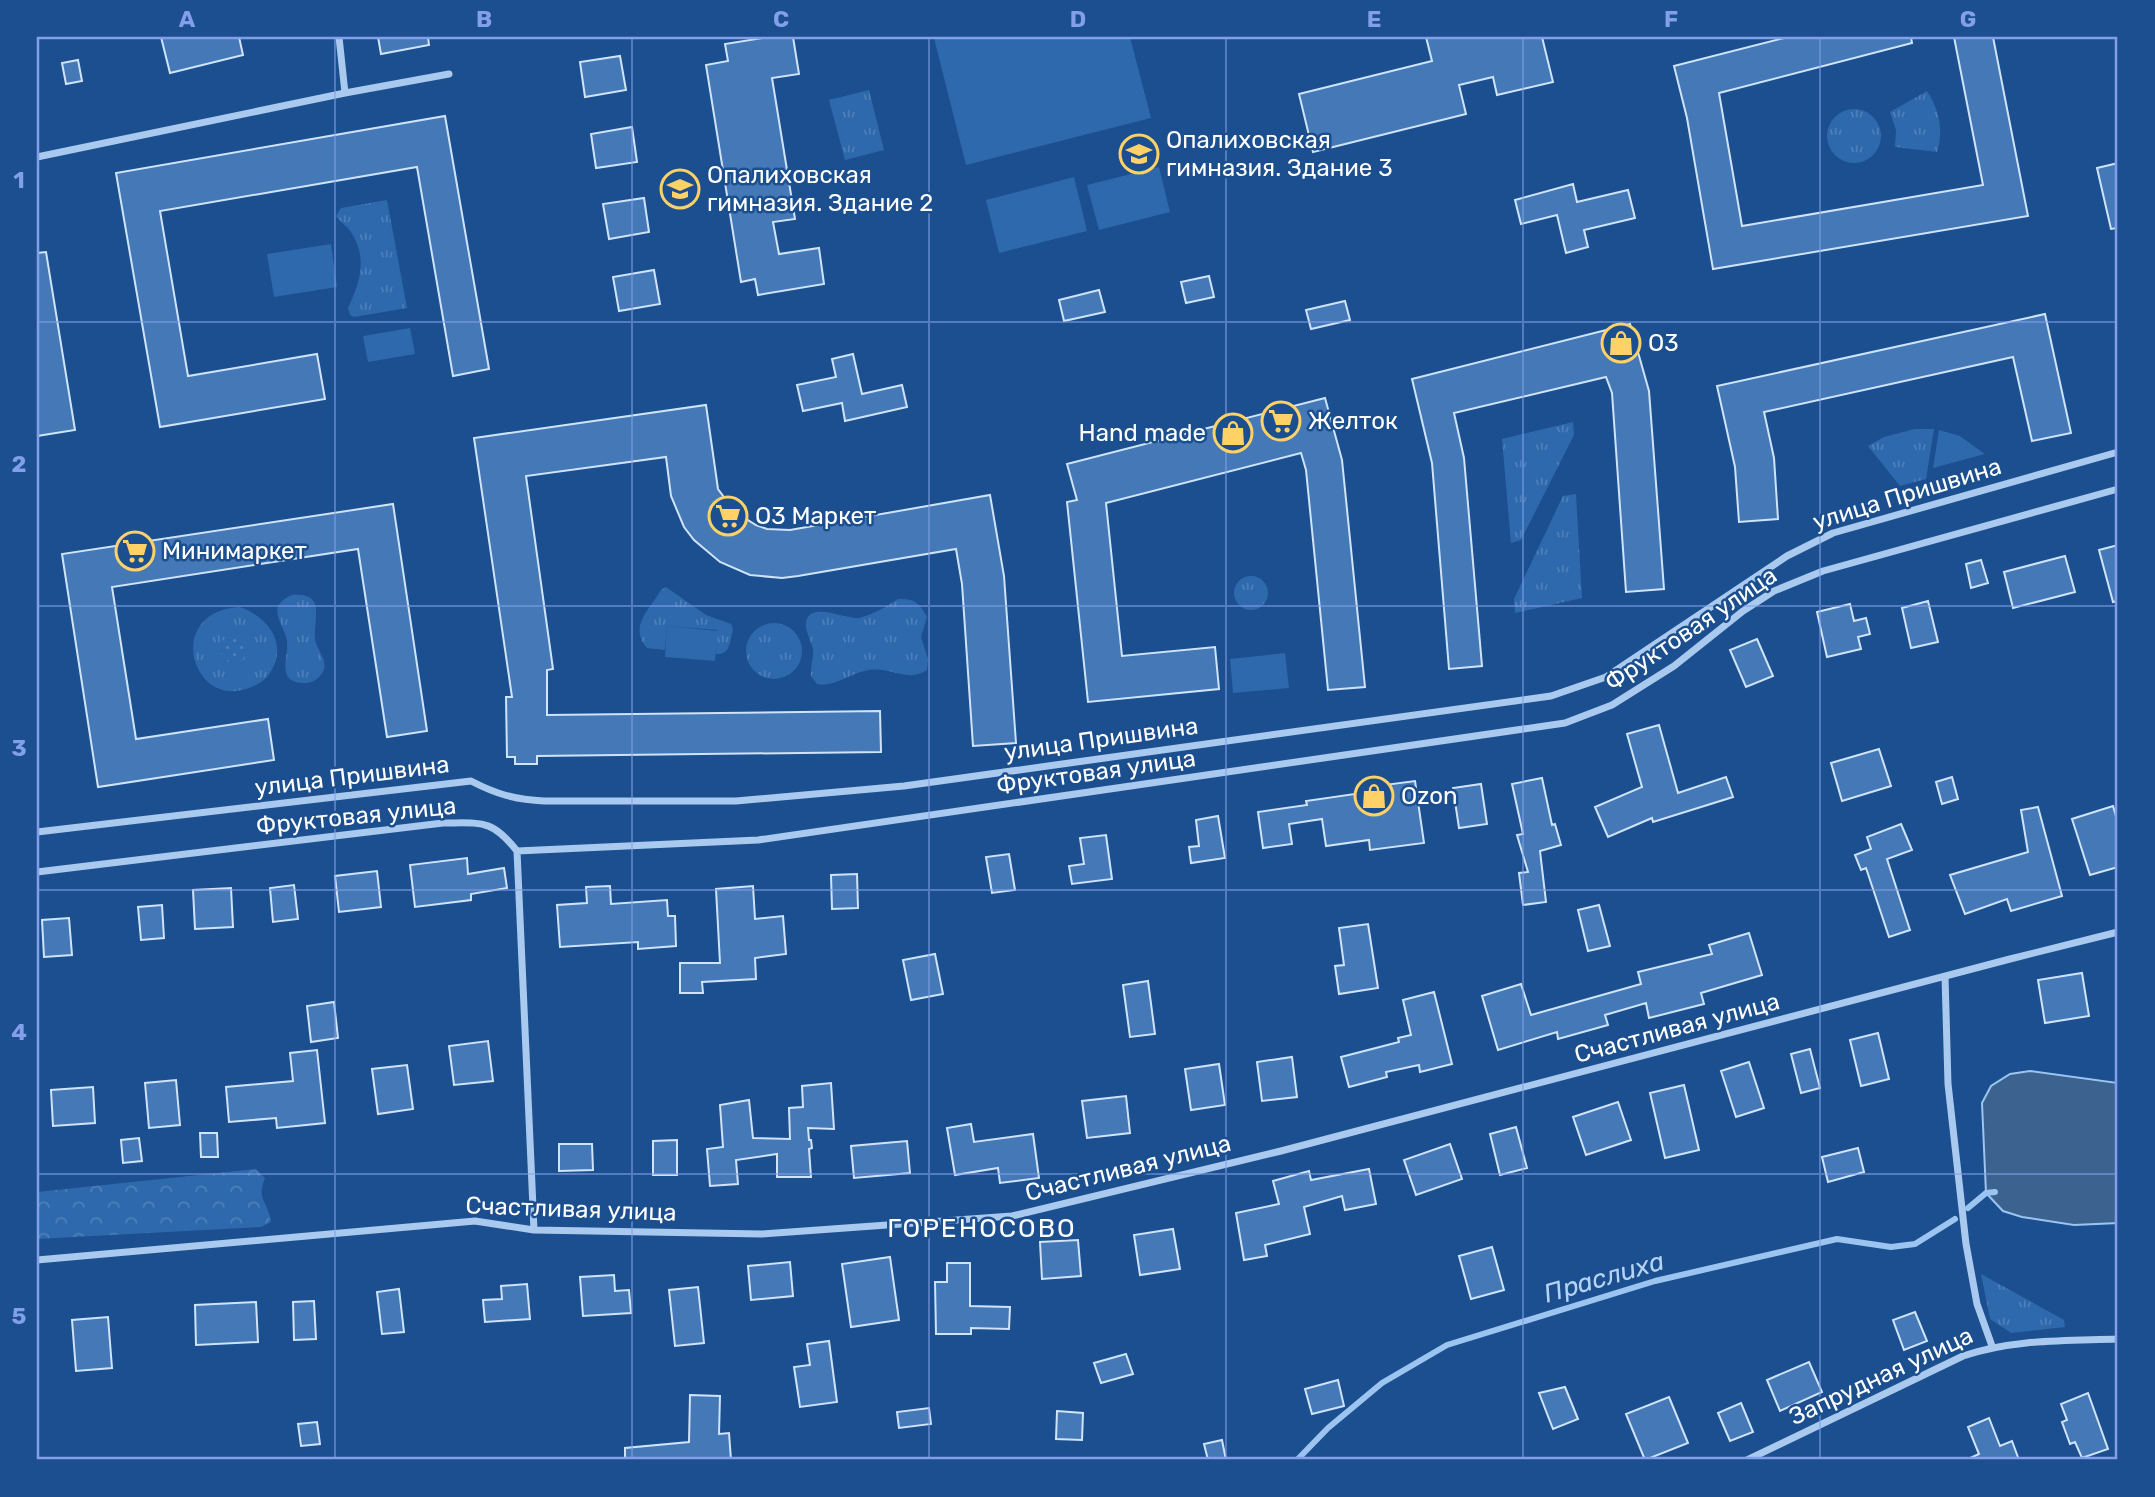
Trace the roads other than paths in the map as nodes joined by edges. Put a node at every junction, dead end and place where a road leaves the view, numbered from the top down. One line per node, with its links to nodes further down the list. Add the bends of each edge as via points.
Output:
1 (339, 37): 3 (street)
2 (449, 74): 3 (street)
3 (345, 93): 4 (street)
4 (37, 157)
5 (2118, 452): 7 (street, улица Пришвина, via 1833,533 1787,556 1606,677 1550,696 891,788 736,801 544,801 517,800 471,781)
6 (2118, 489): 8 (street, Фруктовая улица, via 1823,571 1774,591 1674,666 1612,705 1566,723 758,840)
7 (37, 832)
8 (517, 851): 9 (street, Фруктовая улица, via 502,831 484,824 443,823); 12 (street)
9 (37, 872)
10 (2118, 932): 11 (street, Счастливая улица)
11 (1945, 976): 12 (street, Счастливая улица, via 1281,1152 1012,1216 762,1234); 15 (street, via 1948,1084 1966,1244 1977,1304)
12 (534, 1230): 13 (street, Счастливая улица, via 475,1221)
13 (37, 1260)
14 (2118, 1339): 15 (street, Запрудная улица)
15 (1992, 1346): 16 (street, Запрудная улица)
16 (1747, 1460)

